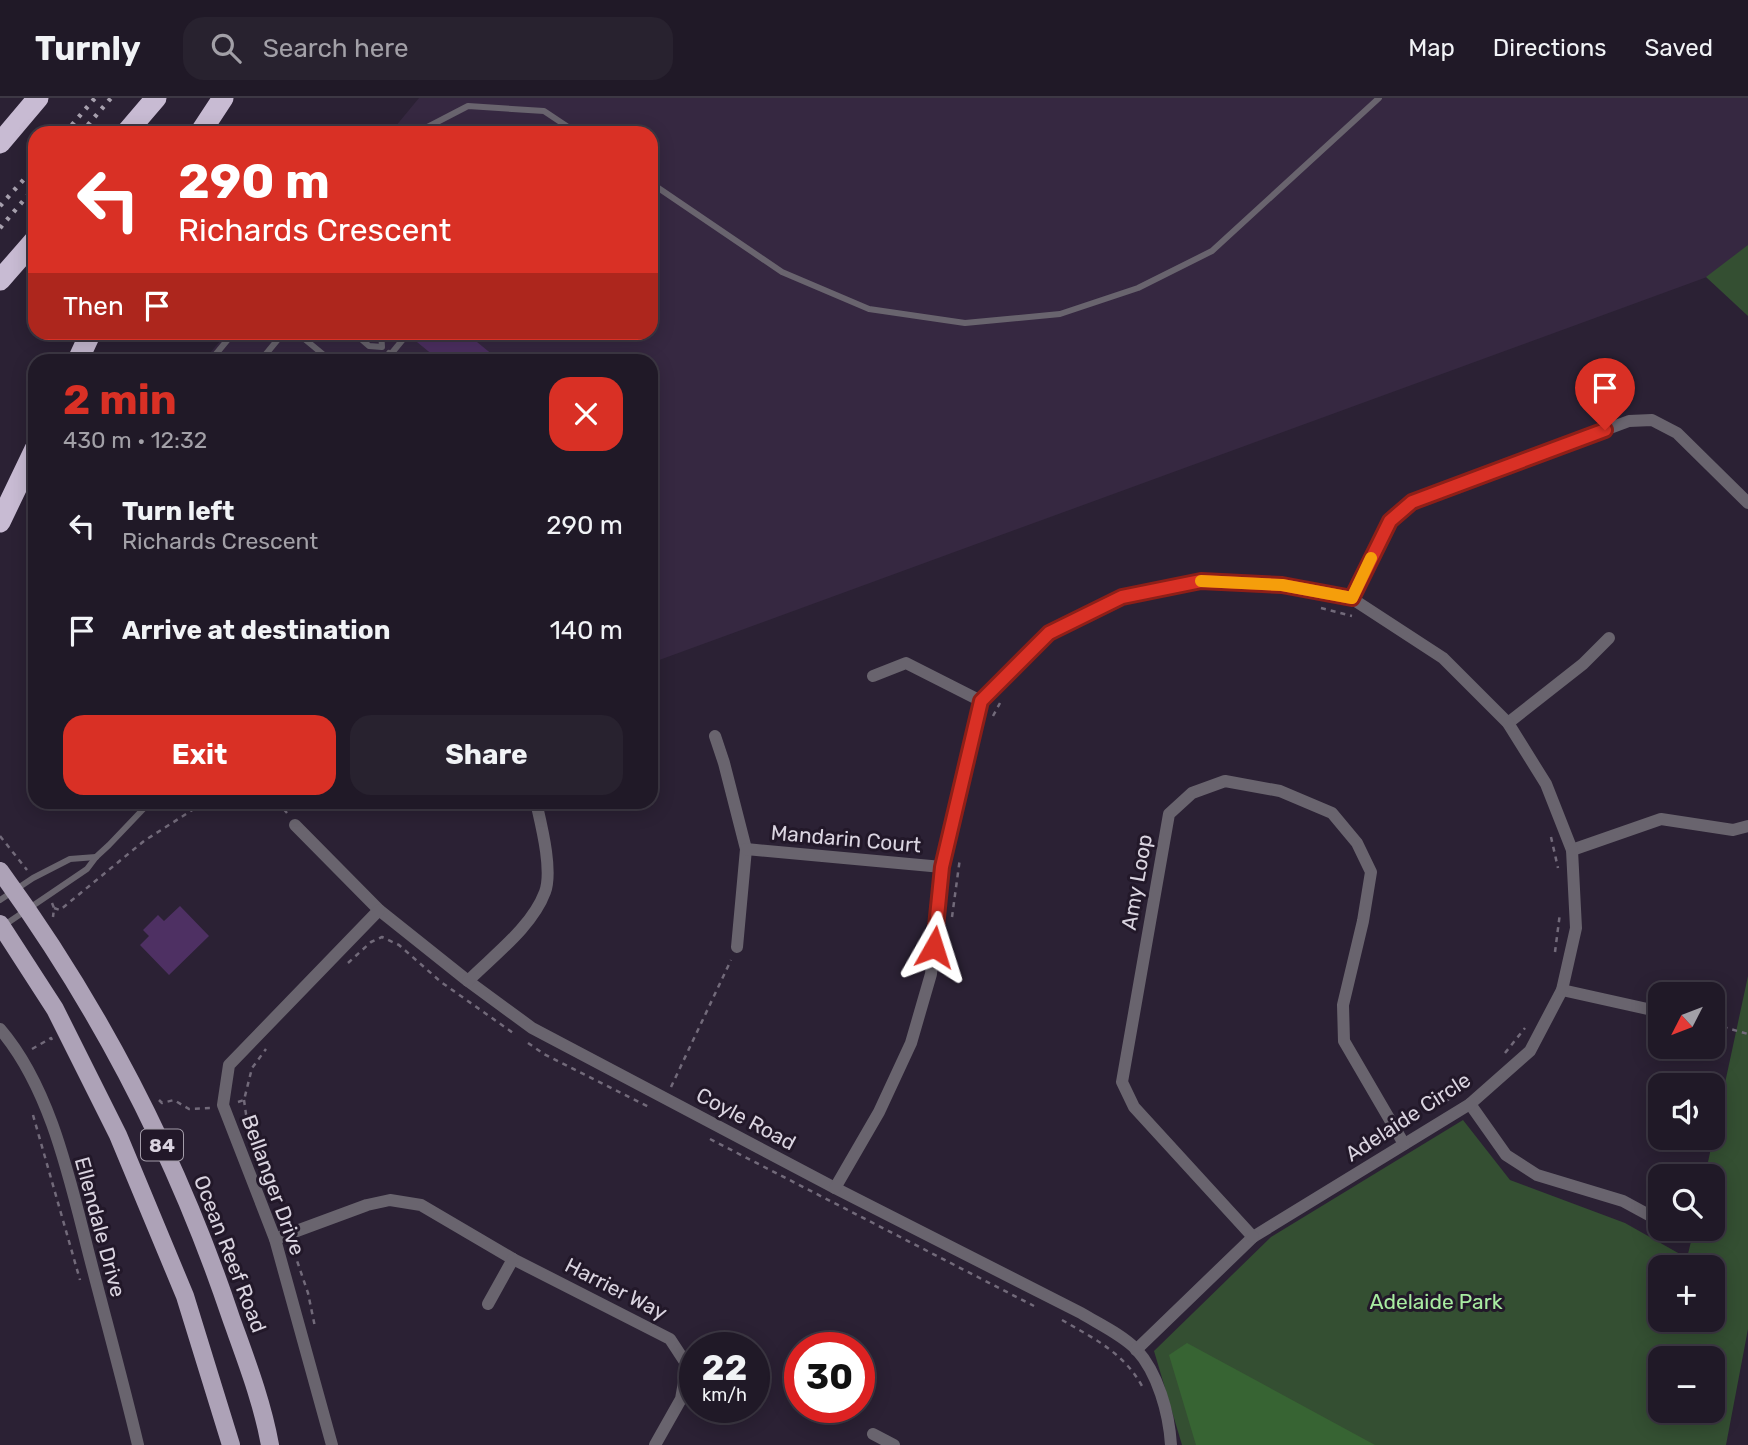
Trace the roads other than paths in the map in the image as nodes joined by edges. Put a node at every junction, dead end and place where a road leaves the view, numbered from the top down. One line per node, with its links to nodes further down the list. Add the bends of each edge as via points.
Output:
1 (38, 98): 9 (highway)
2 (156, 98): 5 (highway)
3 (223, 98): 6 (highway)
4 (1379, 98): 10 (lane, via 1212,251 1138,289 1060,314 965,323 869,309 782,272)
5 (132, 126)
6 (205, 126)
7 (429, 126): 8 (lane, via 468,106 544,111)
8 (566, 126)
9 (0, 143)
10 (658, 188)
11 (28, 248): 12 (highway)
12 (0, 280)
13 (227, 340): 20 (lane)
14 (277, 340): 21 (lane)
15 (306, 340): 22 (lane)
16 (362, 340): 19 (lane)
17 (382, 340): 19 (lane)
18 (402, 340): 23 (lane)
19 (382, 347): 23 (lane)
20 (216, 354)
21 (266, 354)
22 (323, 354)
23 (391, 354)
24 (28, 464): 26 (highway)
25 (1748, 503): 27 (street, via 1678,433 1652,420 1629,421 1412,502 1390,521)
26 (0, 522)
27 (1352, 598): 30 (street, Adelaide Circle, via 1282,585 1201,581 1122,597 1049,633); 31 (street, Adelaide Circle, via 1443,658)
28 (1609, 638): 31 (street)
29 (873, 676): 30 (street, via 906,663)
30 (981, 701): 40 (street)
31 (1508, 723): 38 (street, Adelaide Circle, via 1546,784)
32 (715, 736): 37 (street, Mandarin Court)
33 (142, 809): 39 (lane)
34 (538, 809): 47 (street, via 546,846 546,890 523,926)
35 (295, 825): 44 (street, Coyle Road)
36 (1748, 826): 38 (street, via 1733,830 1661,819)
37 (746, 849): 40 (street, Mandarin Court); 46 (street, Mandarin Court)
38 (1572, 850): 48 (street, Adelaide Circle, via 1576,928)
39 (96, 857): 42 (lane, via 70,859); 43 (lane, via 87,869)
40 (942, 867): 53 (street, via 931,974 911,1043 879,1112)
41 (0, 871): 42 (main road, Ocean Reef Road / 84)
42 (7, 895): 43 (main road, Ocean Reef Road / 84)
43 (27, 909): 45 (lane); 64 (main road, Ocean Reef Road / 84, via 145,1106 212,1262 265,1417)
44 (379, 910): 47 (street, Coyle Road); 56 (street, Bellanger Drive, via 229,1065 223,1105)
45 (1, 925): 63 (main road, 84, via 55,1009 118,1135 186,1296)
46 (737, 947)
47 (468, 981): 53 (street, Coyle Road, via 532,1028)
48 (1562, 990): 49 (street); 51 (street, Adelaide Circle, via 1530,1051)
49 (1648, 1009)
50 (0, 1029): 62 (street, Ellendale Drive, via 34,1078 56,1138)
51 (1470, 1104): 52 (street, Adelaide Circle); 54 (street, via 1506,1155 1537,1175 1623,1201)
52 (1404, 1144): 55 (street, Adelaide Circle); 55 (street, Amy Loop, via 1344,1041 1343,1005 1371,872 1357,843 1332,813 1280,791 1225,781 1192,793 1169,814 1122,1082 1134,1107)
53 (835, 1188): 59 (street, Coyle Road, via 1081,1313)
54 (1648, 1215)
55 (1253, 1237): 59 (street, Adelaide Circle)
56 (275, 1239): 57 (street, Harrier Way, via 390,1200 421,1205); 65 (street, Bellanger Drive)
57 (513, 1259): 58 (street); 66 (street, Harrier Way, via 670,1339 687,1365 681,1399)
58 (488, 1304)
59 (1132, 1346): 61 (street, Coyle Road, via 1160,1390)
60 (873, 1434): 67 (street)
61 (1172, 1441)
62 (138, 1445)
63 (231, 1445)
64 (270, 1445)
65 (332, 1445)
66 (655, 1445)
67 (894, 1445)

